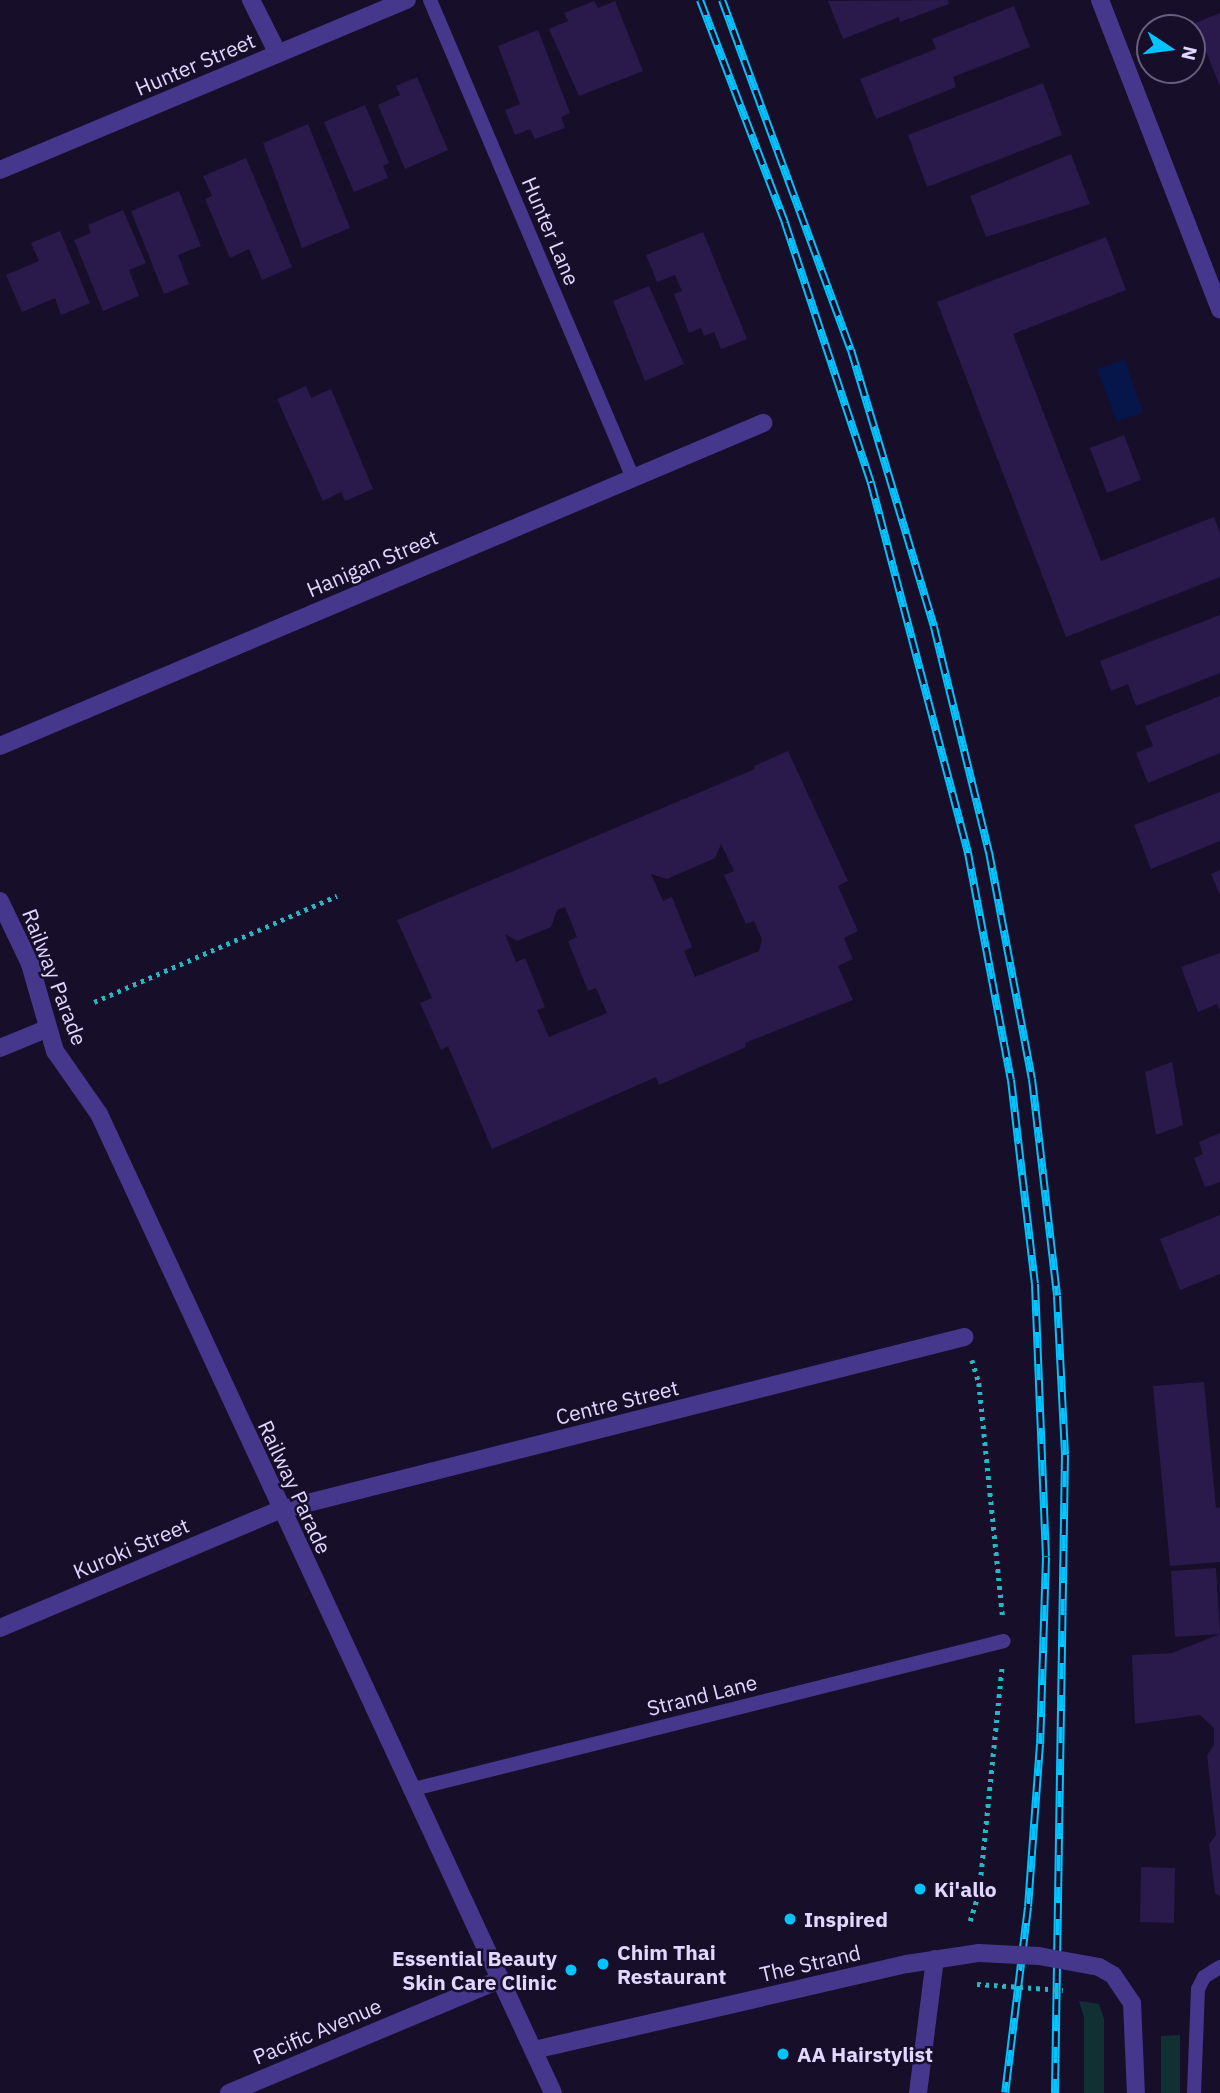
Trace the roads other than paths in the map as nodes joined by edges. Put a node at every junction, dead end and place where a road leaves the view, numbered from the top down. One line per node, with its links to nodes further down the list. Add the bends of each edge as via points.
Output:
1 (251, 0): 5 (street)
2 (407, 0): 5 (street, Hunter Street)
3 (430, 0): 9 (lane, Hunter Lane)
4 (1100, 0): 7 (street)
5 (278, 54): 6 (street, Hunter Street)
6 (0, 170)
7 (1220, 310)
8 (763, 423): 9 (street, Hanigan Street)
9 (633, 478): 10 (street, Hanigan Street)
10 (0, 746)
11 (0, 901): 12 (street, Railway Parade, via 30,964)
12 (46, 1029): 13 (street); 15 (street, Railway Parade, via 55,1051 100,1114)
13 (0, 1048)
14 (964, 1337): 15 (street, Centre Street)
15 (280, 1510): 16 (street, Kuroki Street); 18 (street, Railway Parade)
16 (0, 1628)
17 (1004, 1641): 18 (lane, Strand Lane)
18 (410, 1790): 21 (street, Railway Parade)
19 (935, 1959): 22 (street, The Strand); 26 (street); 27 (street, The Strand, bridge, via 979,1953 1051,1957 1099,1967 1113,1975 1132,2003)
20 (1220, 1967): 28 (lane, via 1204,1977 1198,1990)
21 (501, 1979): 22 (street, Railway Parade); 23 (street, Pacific Avenue)
22 (534, 2050): 25 (street, Railway Parade)
23 (257, 2087): 24 (street, Pacific Avenue)
24 (229, 2093)
25 (553, 2093)
26 (918, 2093)
27 (1136, 2093)
28 (1194, 2093)

